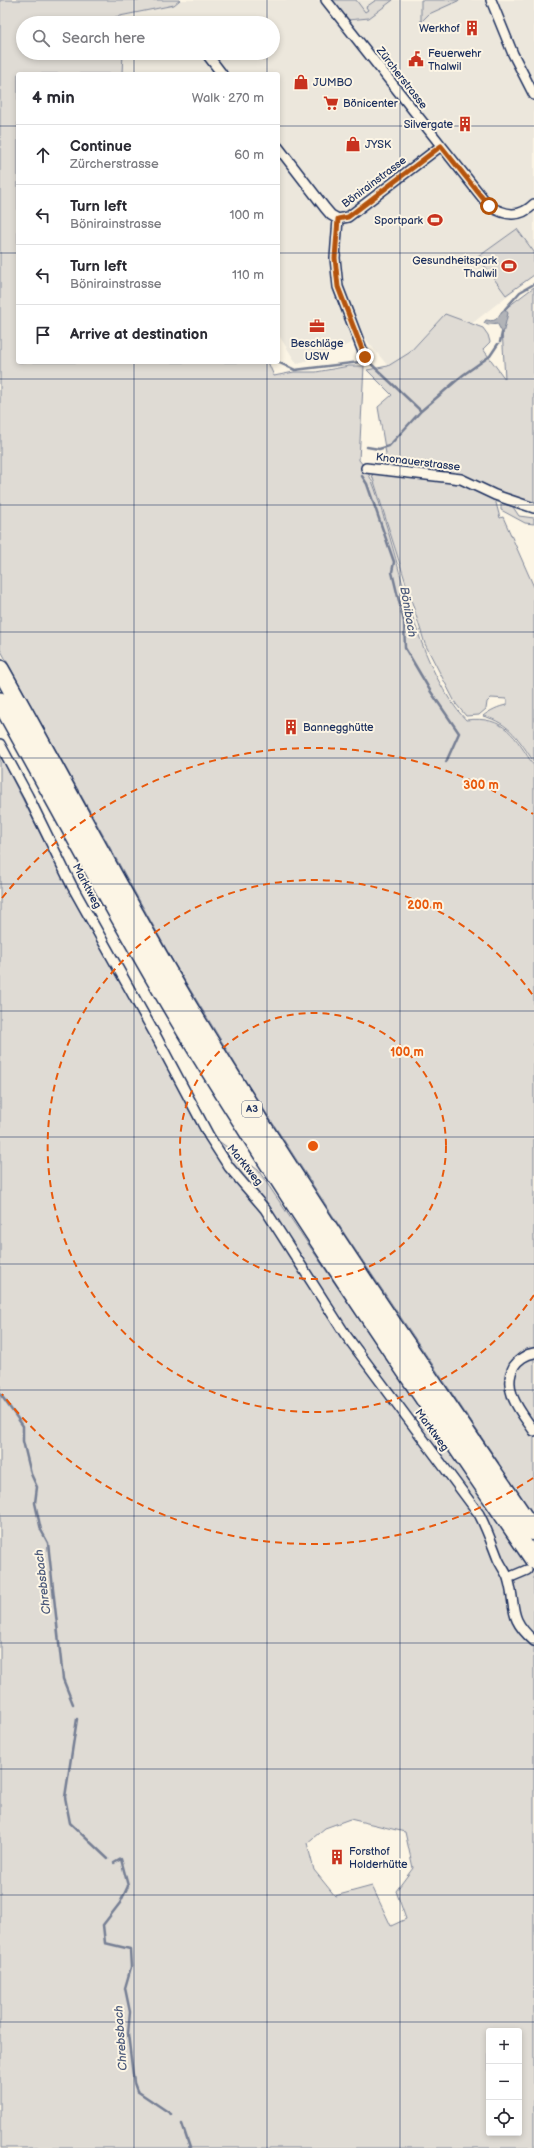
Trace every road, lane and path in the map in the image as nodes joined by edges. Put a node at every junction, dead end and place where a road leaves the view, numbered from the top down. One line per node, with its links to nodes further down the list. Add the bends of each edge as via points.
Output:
1 (326, 0): 6 (street, Zürcherstrasse)
2 (491, 0): 5 (street, via 513,54)
3 (211, 60): 4 (street)
4 (220, 72)
5 (534, 95)
6 (441, 146): 8 (street, Zürcherstrasse, via 489,206 508,215 523,212); 9 (street, Bönirainstrasse, via 348,217)
7 (280, 150): 9 (street, via 328,213)
8 (534, 204)
9 (338, 219): 10 (street, Bönirainstrasse, via 335,258 338,287)
10 (365, 357)
11 (366, 468): 12 (street, Knonauerstrasse, via 461,479 495,495)
12 (534, 508)
13 (0, 669): 18 (highway, A3, via 153,946 230,1073 319,1213)
14 (0, 701): 19 (highway, A3, via 148,969 246,1128)
15 (0, 744): 20 (street, Marktweg, via 72,886 209,1136 228,1167 265,1209 345,1334 479,1514)
16 (534, 1353): 17 (street, via 529,1353 516,1362 510,1373 510,1388 515,1403)
17 (534, 1431)
18 (534, 1532)
19 (531, 1565): 20 (street)
20 (508, 1578): 21 (street, via 512,1610 523,1632)
21 (534, 1641)

